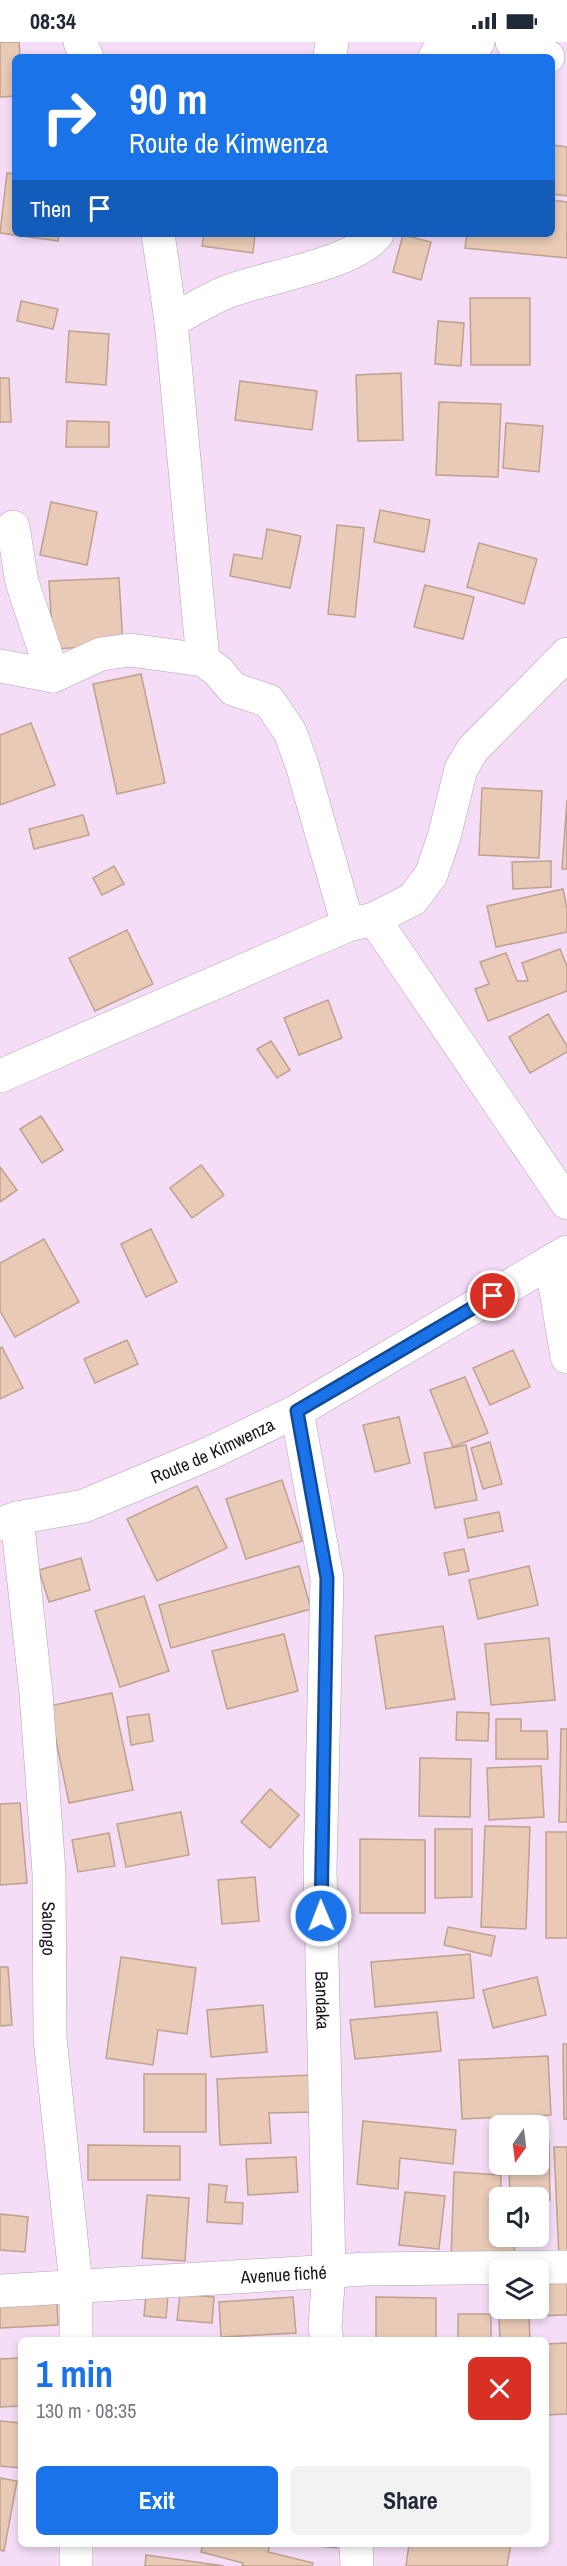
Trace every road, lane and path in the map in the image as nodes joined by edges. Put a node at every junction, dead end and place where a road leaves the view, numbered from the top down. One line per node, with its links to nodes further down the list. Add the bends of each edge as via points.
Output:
1 (478, 42): 3 (street)
2 (512, 42): 4 (street)
3 (437, 54)
4 (541, 54)
5 (555, 61): 6 (street)
6 (567, 71)
7 (158, 237): 9 (street)
8 (374, 237): 9 (street, via 349,255 230,290)
9 (171, 321): 12 (street)
10 (0, 542): 14 (street, via 13,527 22,582)
11 (567, 654): 15 (street, via 473,749 461,769 431,874 413,899)
12 (202, 660): 14 (street, via 130,650 101,654); 15 (street, via 233,689 268,701 290,732)
13 (0, 666): 14 (street)
14 (53, 676)
15 (361, 922): 16 (street); 17 (street)
16 (0, 1076)
17 (567, 1203)
18 (559, 1257): 19 (street); 20 (street, Route de Kimwenza)
19 (567, 1357)
20 (297, 1411): 21 (street, Route de Kimwenza, via 208,1454 84,1506); 23 (street, Bandaka, via 327,1578 320,1869)
21 (9, 1521): 24 (street, Salongo, via 36,1694 49,1873 50,2038)
22 (567, 2267): 23 (street, Avenue fiché)
23 (329, 2271): 24 (street, Avenue fiché); 27 (street, Bandaka)
24 (76, 2285): 25 (street, Avenue fiché); 26 (street, Salongo)
25 (0, 2291)
26 (76, 2337)
27 (327, 2337)
28 (76, 2547): 30 (street)
29 (356, 2547): 31 (street)
30 (76, 2566)
31 (357, 2566)

